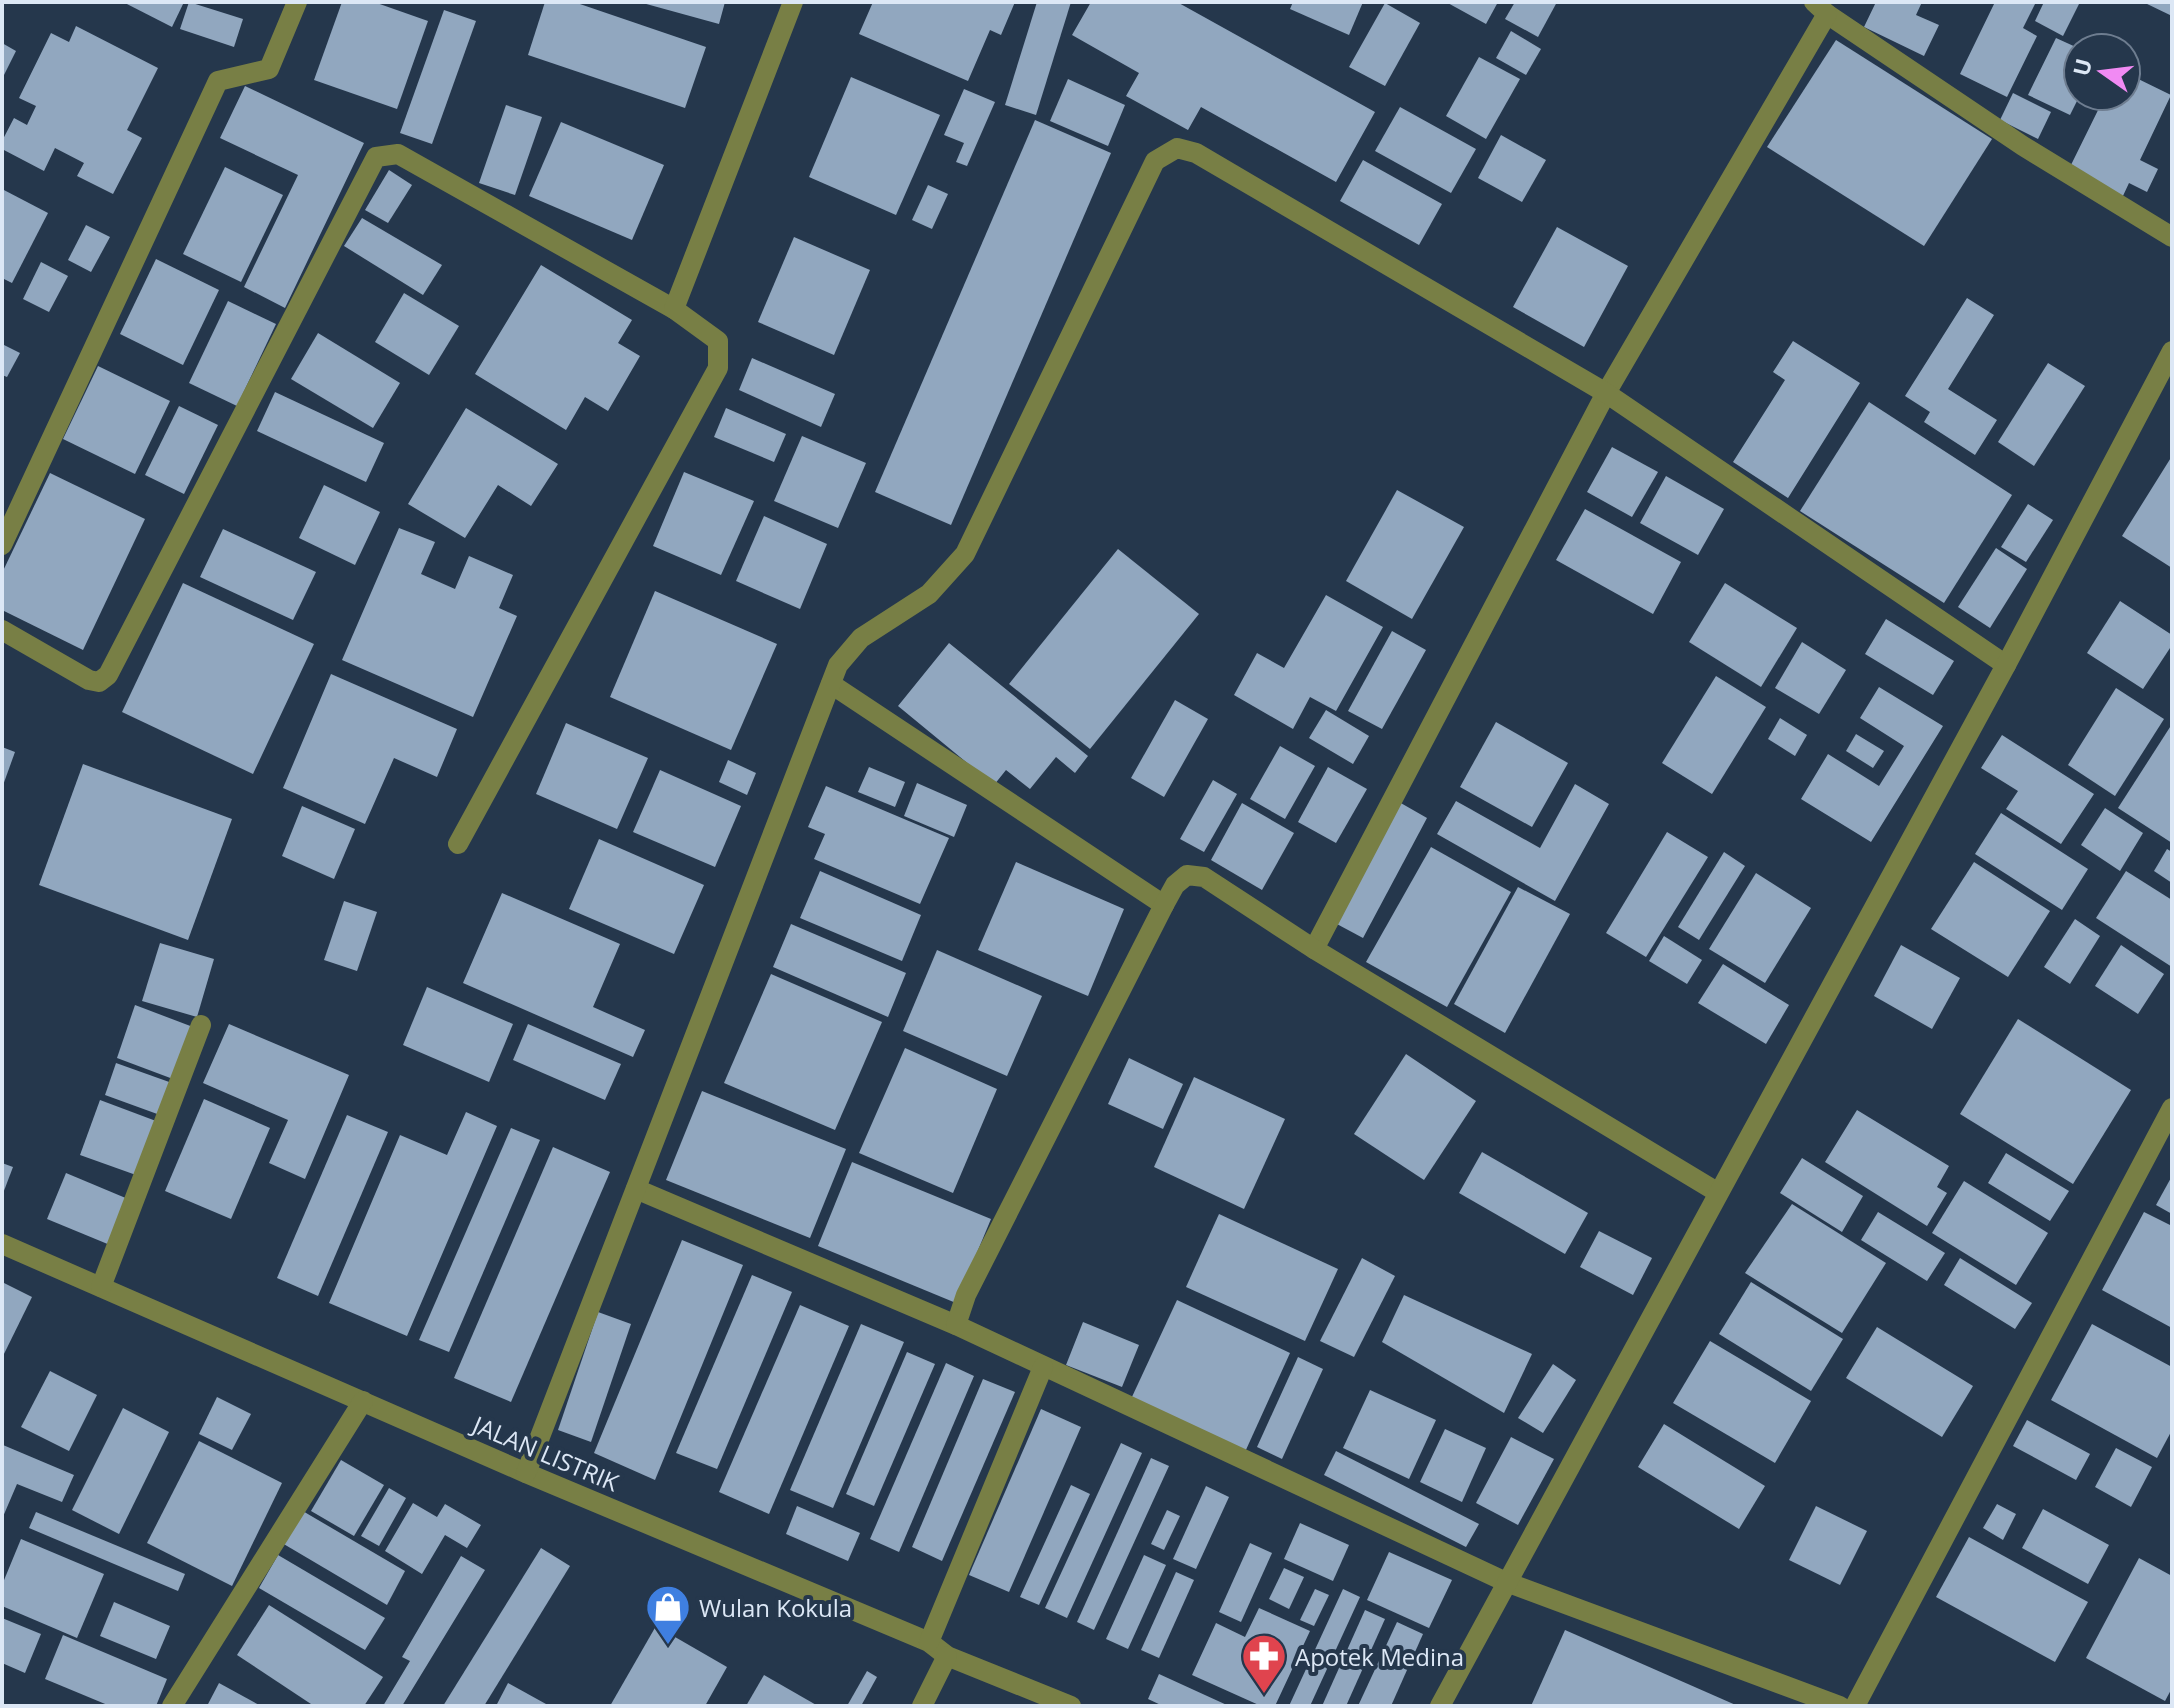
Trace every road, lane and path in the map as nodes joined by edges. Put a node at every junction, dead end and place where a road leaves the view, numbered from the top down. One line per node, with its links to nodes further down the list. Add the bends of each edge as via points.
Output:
1 (297, 2): 8 (street, via 269,69 218,81)
2 (793, 2): 5 (street)
3 (1821, 8): 4 (street, via 2023,146); 7 (street)
4 (2172, 237)
5 (674, 309): 9 (street, via 398,154 376,157 108,675 99,682 89,680); 12 (street, via 718,341 718,368)
6 (2172, 351): 10 (street)
7 (1606, 393): 10 (street); 11 (street, via 1196,153 1177,148 1155,161 965,554 929,594 861,638 838,665); 14 (street)
8 (2, 545)
9 (2, 630)
10 (2006, 665): 18 (street)
11 (831, 684): 13 (street); 17 (street)
12 (458, 844)
13 (1164, 905): 14 (street, via 1187,875 1204,877); 21 (street, via 966,1295)
14 (1314, 949): 18 (street)
15 (201, 1025): 20 (street)
16 (2172, 1108): 33 (street)
17 (636, 1189): 21 (street); 24 (street)
18 (1717, 1192): 25 (street)
19 (2, 1244): 20 (street, JALAN LISTRIK)
20 (101, 1287): 23 (street, JALAN LISTRIK)
21 (956, 1325): 22 (street)
22 (1043, 1367): 25 (street); 26 (street)
23 (363, 1401): 24 (street, JALAN LISTRIK); 28 (street)
24 (526, 1473): 26 (street, JALAN LISTRIK)
25 (1506, 1582): 31 (street); 32 (street)
26 (929, 1642): 27 (street, JALAN LISTRIK)
27 (947, 1656): 29 (street); 30 (street, JALAN LISTRIK)
28 (172, 1706)
29 (922, 1706)
30 (1071, 1706)
31 (1440, 1706)
32 (1840, 1706)
33 (1855, 1706)

